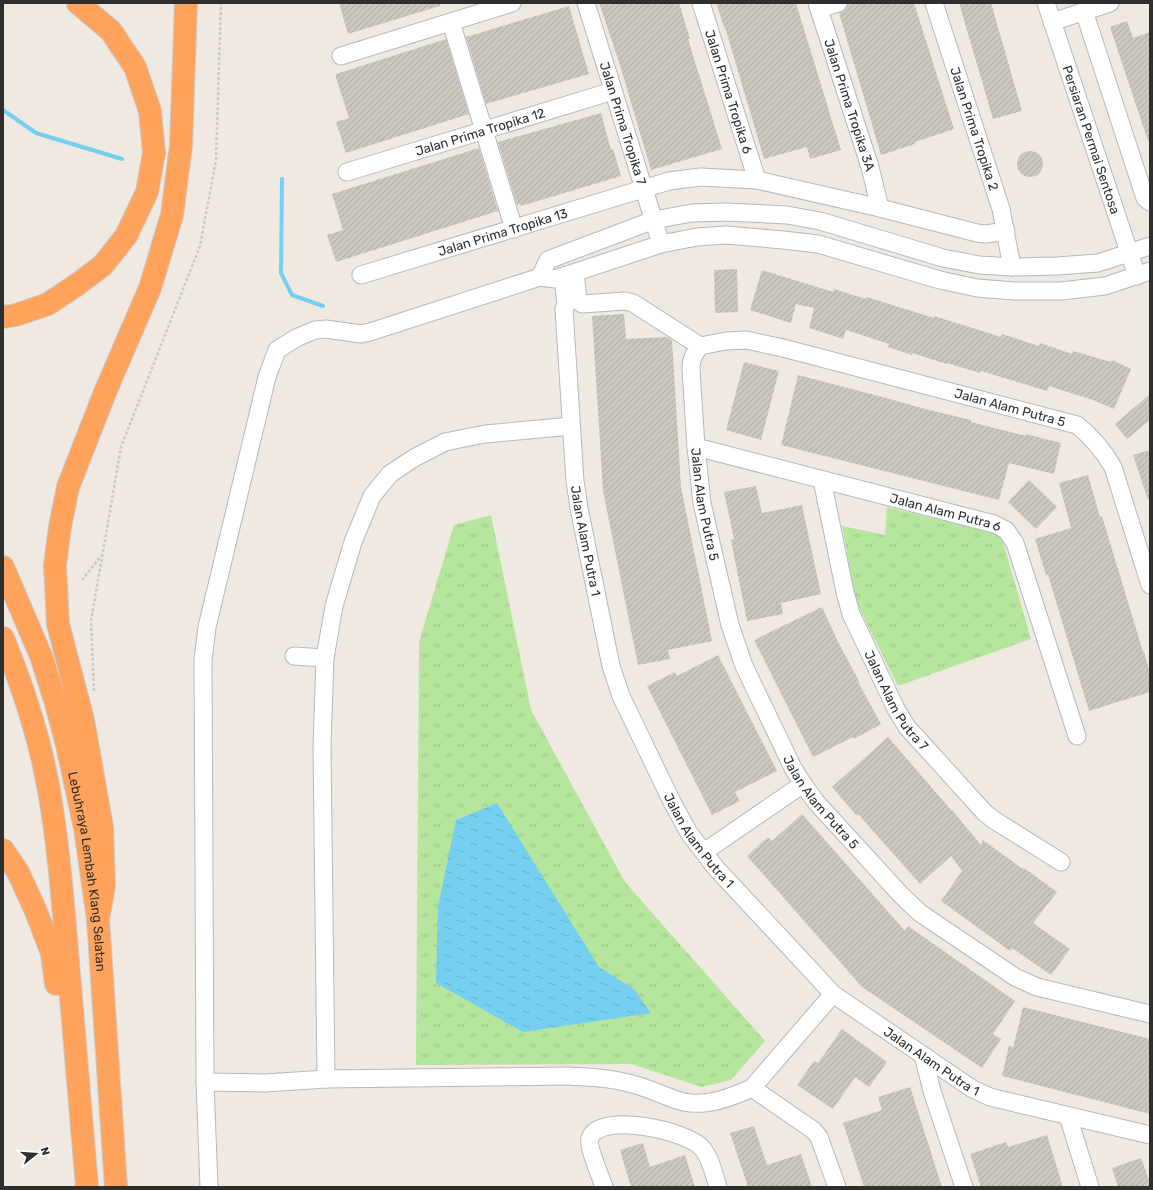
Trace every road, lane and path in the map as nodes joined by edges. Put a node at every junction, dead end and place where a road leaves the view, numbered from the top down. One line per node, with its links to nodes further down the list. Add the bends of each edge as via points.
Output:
1 (78, 3): 33 (highway, via 111,31 135,67 150,111 154,153 147,192 126,236 103,265 48,304)
2 (186, 3): 51 (highway, via 181,145 172,216 150,288 68,487 55,565 58,624 83,720 102,827 104,886)
3 (221, 3): 38 (path, via 216,160 200,246 121,447)
4 (512, 3): 13 (street)
5 (586, 3): 16 (street, Jalan Prima Tropika 7)
6 (701, 3): 19 (street, Jalan Prima Tropika 6)
7 (838, 3): 11 (street)
8 (934, 3): 25 (street, Jalan Prima Tropika 2)
9 (1046, 3): 14 (street, Persiaran Permai Sentosa)
10 (1110, 3): 12 (street)
11 (818, 6): 22 (street, Jalan Prima Tropika 3A, via 870,167)
12 (1084, 11): 14 (street); 21 (street, via 1145,198)
13 (451, 22): 15 (street); 17 (street)
14 (1052, 22): 28 (street, Persiaran Permai Sentosa)
15 (341, 56)
16 (613, 91): 17 (street, Jalan Prima Tropika 12); 20 (street, Jalan Prima Tropika 7)
17 (484, 130): 18 (street, Jalan Prima Tropika 12); 24 (street)
18 (347, 172)
19 (757, 180): 20 (street, Jalan Prima Tropika 13, via 701,177 669,181); 22 (street, Jalan Prima Tropika 13)
20 (644, 188): 23 (street, Jalan Prima Tropika 7); 24 (street, Jalan Prima Tropika 13)
21 (1150, 202)
22 (880, 208): 25 (street, Jalan Prima Tropika 13, via 977,233)
23 (654, 220): 26 (street, Jalan Prima Tropika 7); 29 (street, via 692,213 727,212 787,216 820,221 943,258 979,265); 32 (street, via 548,260)
24 (514, 229): 31 (street, Jalan Prima Tropika 13)
25 (1006, 231): 29 (street, Jalan Prima Tropika 2)
26 (661, 244): 30 (street, via 696,237 726,235 818,244 940,280 978,288 1014,291 1061,291 1105,286); 32 (street)
27 (1150, 246): 28 (street)
28 (1129, 253): 29 (street, via 1098,263); 30 (street, Persiaran Permai Sentosa)
29 (1011, 261)
30 (1143, 274)
31 (361, 275)
32 (558, 276): 34 (street, via 582,304 624,301 633,303); 35 (street, Jalan Alam Putra 1, via 566,305 564,309); 57 (street, via 370,332 361,334 315,330 277,350 261,400 207,627 203,660)
33 (3, 317)
34 (700, 346): 36 (street, Jalan Alam Putra 5, via 691,361); 41 (street, Jalan Alam Putra 5, via 746,340 1077,426 1109,459 1113,467)
35 (571, 426): 44 (street, via 485,434 445,442 390,474 372,496 353,542 334,606); 49 (street, Jalan Alam Putra 1, via 579,508 612,666 621,696 672,802 689,833)
36 (696, 447): 37 (street, Jalan Alam Putra 6); 47 (street, Jalan Alam Putra 5, via 702,504 730,625 744,666)
37 (822, 480): 46 (street, Jalan Alam Putra 6, via 994,524 1006,530 1015,543); 50 (street, Jalan Alam Putra 7, via 851,614 907,727 985,813)
38 (102, 554): 40 (path); 45 (path, via 91,621)
39 (3, 567): 51 (highway, Lebuhraya Lembah Klang Selatan, via 41,656 55,700 76,783)
40 (82, 580)
41 (1150, 585)
42 (3, 638): 56 (highway, Lebuhraya Lembah Klang Selatan, via 29,707 49,790 56,833)
43 (294, 656): 44 (street)
44 (325, 658): 55 (street, via 322,746)
45 (94, 692)
46 (1077, 736)
47 (802, 784): 49 (street); 53 (street, Jalan Alam Putra 5, via 915,908 1015,976 1037,987)
48 (3, 850): 56 (highway, via 18,872 52,953 63,1035)
49 (704, 852): 52 (street, Jalan Alam Putra 1)
50 (1061, 862)
51 (98, 919): 62 (highway, Lebuhraya Lembah Klang Selatan)
52 (833, 994): 54 (street, Jalan Alam Putra 1); 58 (street)
53 (1150, 1014)
54 (923, 1055): 59 (street, Jalan Alam Putra 1, via 971,1088 990,1097); 67 (street, via 932,1091)
55 (326, 1079): 57 (street); 58 (street, via 566,1076 602,1078 633,1084 685,1102 698,1103 735,1096)
56 (79, 1080): 61 (highway, Lebuhraya Lembah Klang Selatan)
57 (205, 1082): 63 (street)
58 (752, 1088): 66 (street, via 813,1130 819,1137)
59 (1068, 1116): 60 (street, Jalan Alam Putra 1); 68 (street)
60 (1150, 1135)
61 (87, 1187)
62 (116, 1187)
63 (209, 1187)
64 (604, 1187): 65 (street, via 589,1139 593,1132 600,1128 632,1124 687,1137 696,1142 703,1148)
65 (718, 1187)
66 (837, 1187)
67 (964, 1187)
68 (1090, 1187)

